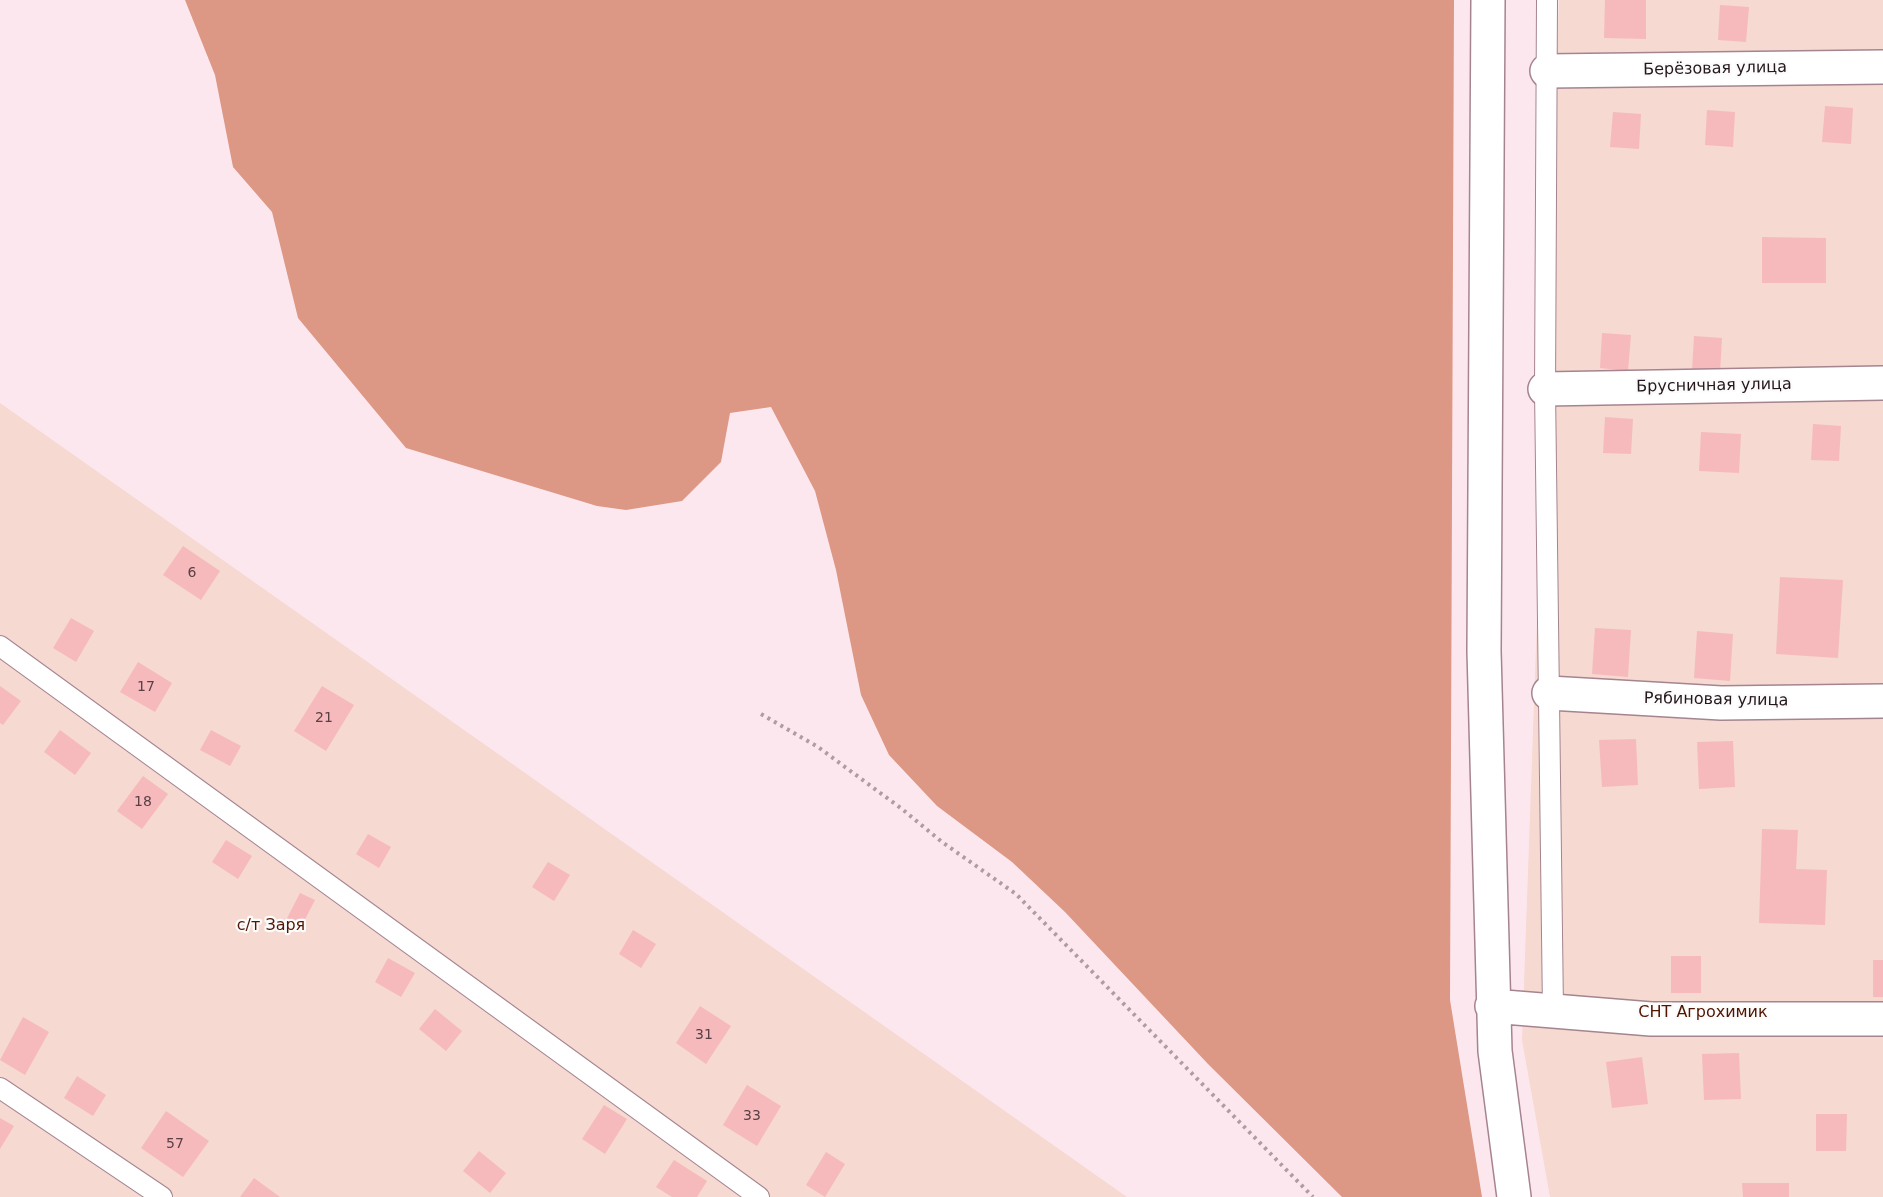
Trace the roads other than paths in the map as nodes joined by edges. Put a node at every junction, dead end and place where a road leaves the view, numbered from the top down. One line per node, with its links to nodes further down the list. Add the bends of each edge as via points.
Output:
1 (1488, 0): 10 (street, via 1484,651)
2 (1547, 0): 4 (lane)
3 (1883, 67): 4 (street, Берёзовая улица)
4 (1547, 71): 6 (lane)
5 (1883, 383): 6 (street, Брусничная улица)
6 (1545, 389): 8 (lane)
7 (0, 646): 15 (lane)
8 (1550, 693): 9 (street, Рябиновая улица, via 1721,703); 11 (lane)
9 (1883, 701)
10 (1492, 1006): 11 (street); 16 (street)
11 (1553, 1011): 12 (street, via 1651,1019)
12 (1883, 1019)
13 (0, 1088): 14 (lane)
14 (162, 1197)
15 (759, 1197)
16 (1514, 1197)

